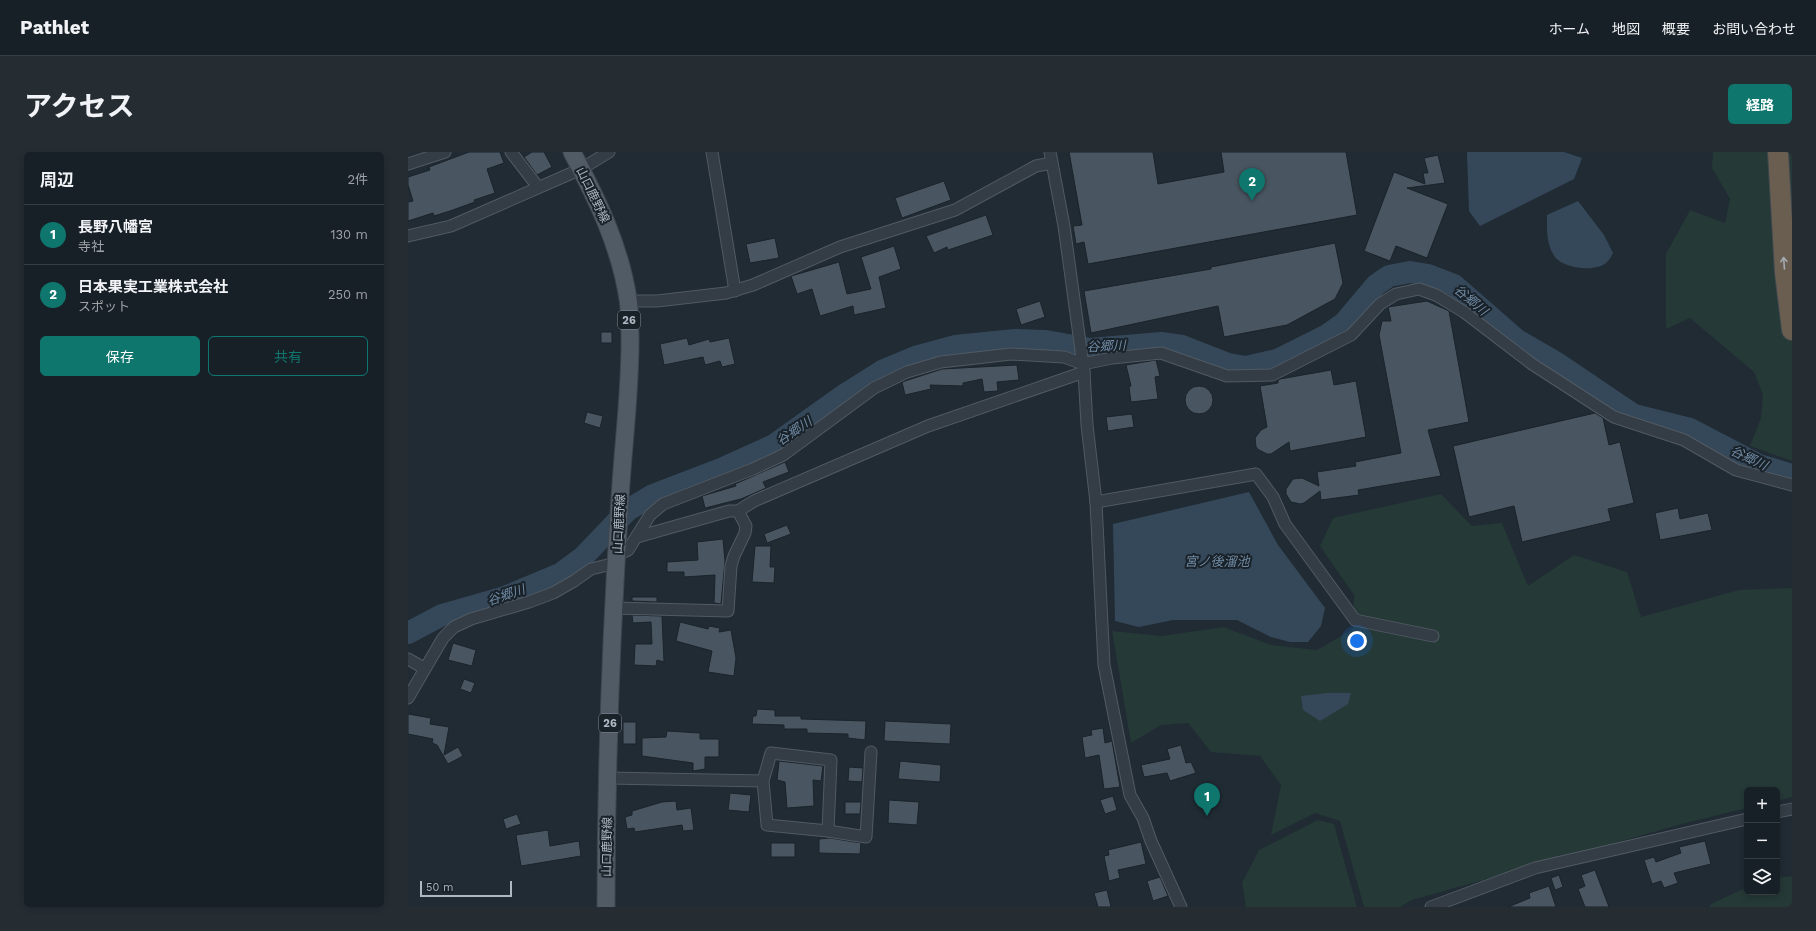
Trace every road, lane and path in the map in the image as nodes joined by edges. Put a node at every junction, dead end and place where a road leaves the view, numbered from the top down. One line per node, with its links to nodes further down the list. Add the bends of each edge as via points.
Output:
1 (445, 152): 8 (street)
2 (511, 152): 10 (street)
3 (572, 152): 9 (main road, 山口鹿野線 / 26)
4 (609, 152): 9 (street)
5 (712, 152): 12 (street)
6 (1778, 152): 14 (highway, one-way to 6, via 1785,272)
7 (1051, 157): 12 (street, via 955,210 840,247); 15 (street, via 1064,226)
8 (408, 164)
9 (581, 168): 10 (street); 13 (main road, 山口鹿野線 / 26, via 612,235 623,271)
10 (538, 187): 11 (street, via 451,226)
11 (408, 236)
12 (735, 291): 13 (street, via 680,299)
13 (628, 301): 20 (main road, 山口鹿野線 / 26, via 629,393)
14 (1792, 330)
15 (1083, 364): 16 (street, via 1161,353 1227,376 1272,375 1351,335 1380,304 1396,294 1419,289 1436,295 1464,312 1532,364 1614,417 1684,440 1736,470); 17 (street); 18 (street, via 928,426 754,501); 19 (street, via 1064,357 1011,354 941,362 907,372 874,388 783,454 753,469 663,504 650,515)
16 (1792, 485)
17 (1096, 502): 22 (street, via 1256,474 1273,497 1285,524 1356,620); 34 (street, via 1104,665 1122,757 1130,795 1143,818)
18 (738, 511): 19 (street, via 729,511); 21 (street, via 746,526 731,566 728,611)
19 (637, 537): 20 (street, via 628,550)
20 (617, 553): 21 (main road, 山口鹿野線 / 26); 24 (street, via 552,593 454,627 443,638)
21 (614, 608): 27 (main road, 山口鹿野線 / 26)
22 (1433, 636)
23 (408, 659): 24 (street)
24 (424, 668): 25 (street)
25 (408, 698)
26 (871, 752): 32 (street, via 866,837)
27 (608, 778): 28 (street); 33 (main road, 山口鹿野線 / 26)
28 (763, 781): 32 (street, via 767,825); 32 (street, via 771,753 831,760)
29 (1792, 809): 30 (street)
30 (1780, 811)
31 (1744, 820): 35 (street, via 1535,868)
32 (828, 831)
33 (606, 907)
34 (1181, 907)
35 (1431, 907)

